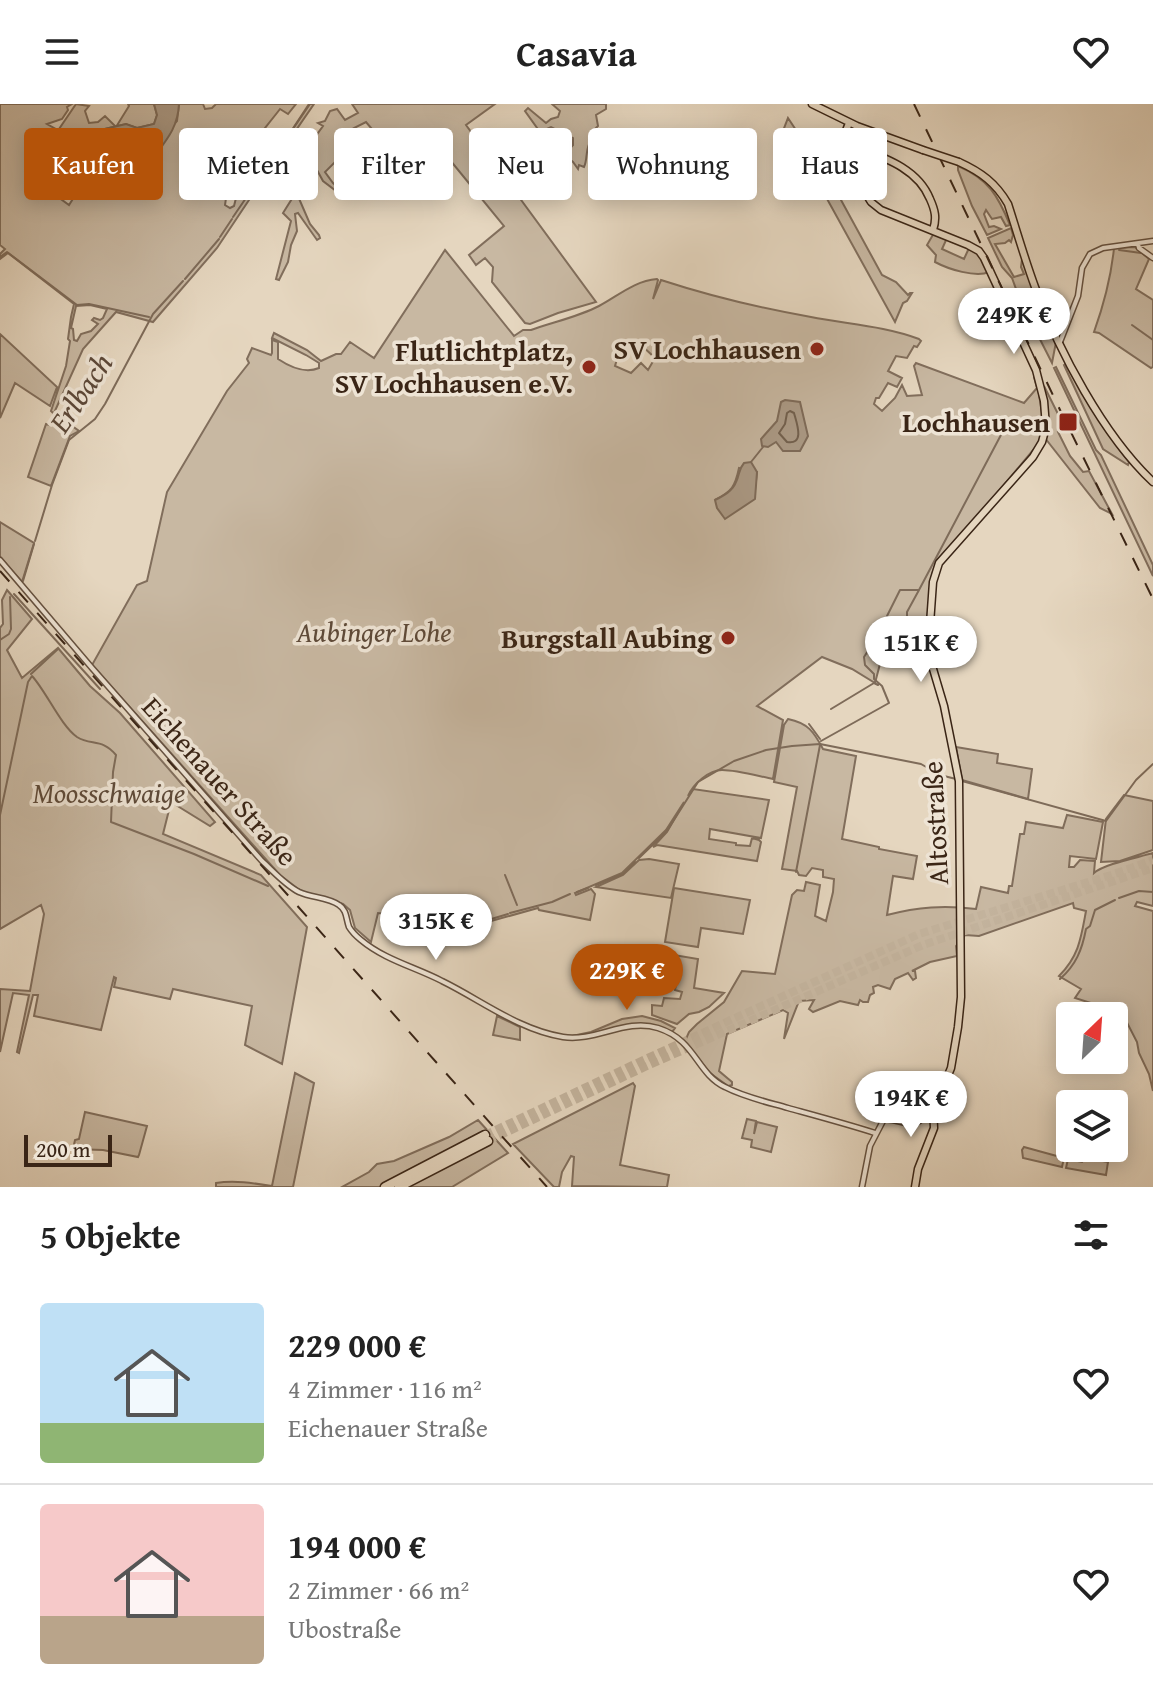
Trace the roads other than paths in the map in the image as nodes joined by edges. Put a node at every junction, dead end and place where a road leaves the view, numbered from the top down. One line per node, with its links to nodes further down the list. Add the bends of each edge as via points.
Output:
1 (812, 104): 2 (main road)
2 (849, 123): 3 (main road); 10 (main road, bridge, via 987,177 1008,204)
3 (847, 128)
4 (887, 161): 6 (main road, via 908,170 927,191 935,211)
5 (872, 200): 6 (main road, via 881,210)
6 (933, 230): 15 (main road, Altostraße, via 979,251 1040,381 1046,427 1033,457 934,574 928,652 959,780 962,947 951,1068)
7 (1153, 241): 8 (street)
8 (1138, 244): 9 (street); 11 (street, via 1090,254)
9 (1153, 258)
10 (1055, 332): 11 (street); 12 (main road)
11 (1064, 332): 12 (street)
12 (1060, 342): 13 (main road, via 1115,439)
13 (1153, 482)
14 (0, 560): 16 (street, Eichenauer Straße, via 262,861 298,891 339,905 352,932 375,950 554,1035 587,1038 639,1025 661,1029 687,1045 723,1087)
15 (929, 1117): 16 (street, via 913,1125 886,1119); 20 (main road, Altostraße, via 934,1128)
16 (875, 1133): 19 (street)
17 (385, 1187): 18 (highway, via 487,1138)
18 (399, 1187)
19 (862, 1187)
20 (915, 1187)

